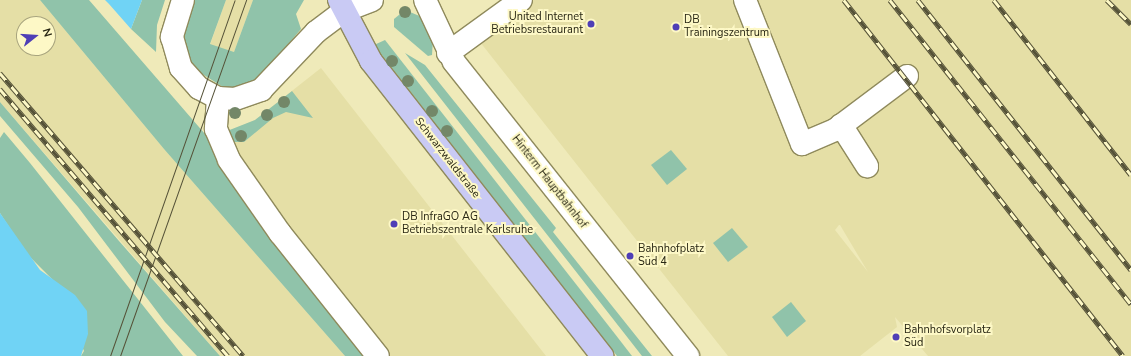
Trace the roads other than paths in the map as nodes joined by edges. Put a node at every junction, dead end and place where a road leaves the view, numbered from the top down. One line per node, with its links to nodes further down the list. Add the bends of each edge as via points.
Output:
1 (182, 0): 9 (street, via 174,21 174,52 189,80)
2 (372, 0): 6 (street)
3 (425, 0): 7 (street, Hinterm Hauptbahnhof)
4 (520, 0): 7 (street)
5 (745, 0): 10 (street, via 802,144)
6 (341, 6): 9 (street, via 261,90 249,97); 13 (main road, Schwarzwaldstraße, via 371,61)
7 (448, 53): 14 (street, Hinterm Hauptbahnhof)
8 (907, 76): 10 (street, via 875,103)
9 (218, 98): 12 (street, via 216,128 229,160 280,233)
10 (841, 125): 11 (street)
11 (867, 166)
12 (378, 356)
13 (602, 356)
14 (688, 356)

